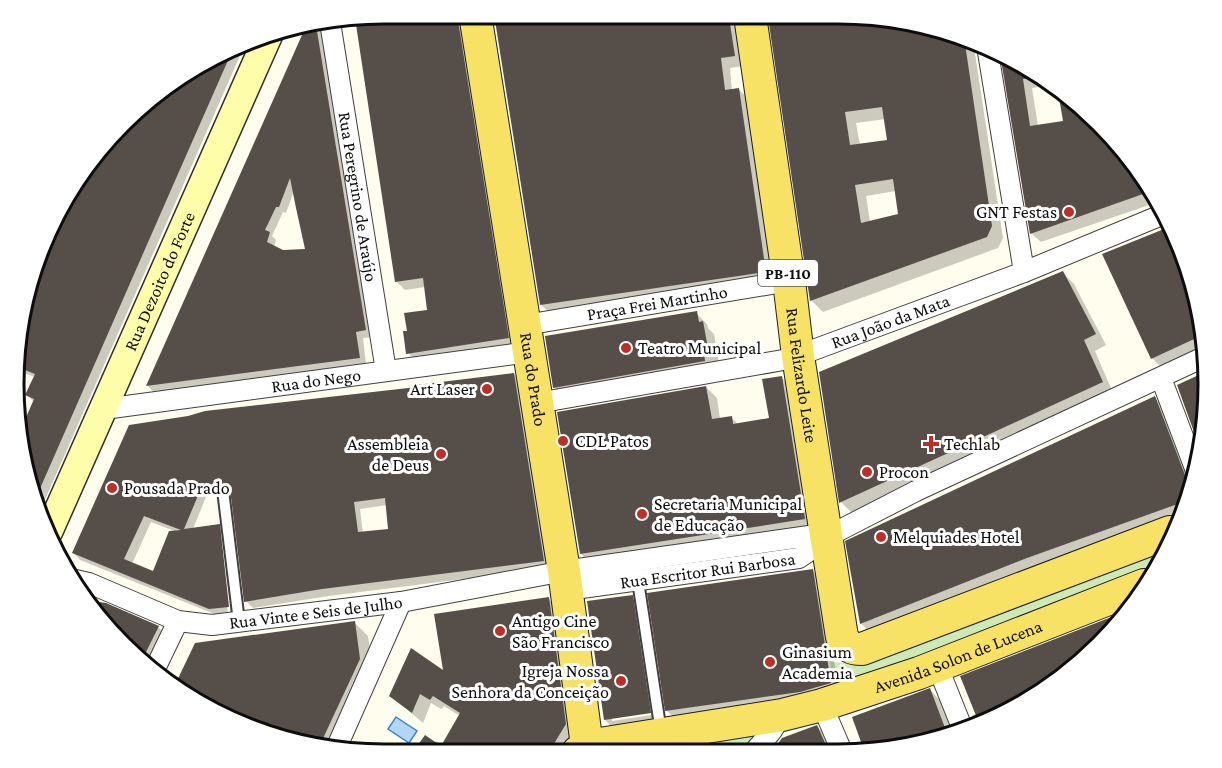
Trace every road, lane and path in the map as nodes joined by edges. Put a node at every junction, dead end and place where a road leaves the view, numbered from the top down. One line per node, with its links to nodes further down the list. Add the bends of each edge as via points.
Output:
1 (477, 24): 9 (main road, Rua do Prado)
2 (751, 24): 8 (main road, Rua Felizardo Leite / PB-110)
3 (331, 28): 12 (street, Rua Peregrino de Araújo)
4 (265, 44): 15 (main road, Rua Dezoito do Forte)
5 (989, 57): 7 (street)
6 (1157, 217): 7 (street, Rua João da Mata)
7 (1023, 272): 10 (street, Rua João da Mata)
8 (789, 281): 9 (street, Praça Frei Martinho); 10 (main road, Rua Felizardo Leite / PB-110)
9 (527, 339): 12 (street, Rua do Nego); 14 (main road, Rua do Prado)
10 (798, 356): 14 (street, Rua João da Mata); 20 (main road, Rua Felizardo Leite / PB-110)
11 (1197, 360): 13 (street, Rua Escritor Rui Barbosa)
12 (386, 371): 15 (street, Rua do Nego)
13 (1167, 375): 16 (street); 17 (street); 20 (street, Rua Escritor Rui Barbosa)
14 (537, 404): 22 (main road, Rua do Prado)
15 (104, 409): 19 (main road, Rua Dezoito do Forte)
16 (1195, 434)
17 (1191, 454)
18 (223, 490): 28 (lane)
19 (53, 525)
20 (832, 533): 21 (main road, Rua Felizardo Leite / PB-110, via 831,572 842,637 852,649 862,649); 22 (street, Rua Escritor Rui Barbosa); 24 (street, Rua Escritor Rui Barbosa, via 799,558)
21 (1165, 534)
22 (566, 581): 24 (street, Rua Escritor Rui Barbosa); 26 (street, Rua Vinte e Seis de Julho); 36 (main road, Rua do Prado)
23 (84, 582): 27 (street, Rua Vinte e Seis de Julho)
24 (638, 582): 34 (lane)
25 (1134, 589): 30 (main road, Avenida Solon de Lucena)
26 (400, 602): 28 (street, Rua Vinte e Seis de Julho); 35 (street)
27 (178, 621): 28 (street, Rua Vinte e Seis de Julho, via 212,625); 29 (street)
28 (239, 622)
29 (157, 664)
30 (937, 665): 31 (main road, Avenida Solon de Lucena); 33 (street)
31 (822, 705): 32 (main road, Avenida Solon de Lucena); 39 (street)
32 (782, 715): 34 (main road, Avenida Solon de Lucena); 38 (street)
33 (960, 723)
34 (661, 735): 37 (main road, Avenida Solon de Lucena)
35 (339, 741)
36 (582, 744)
37 (611, 744)
38 (761, 744)
39 (839, 744)

